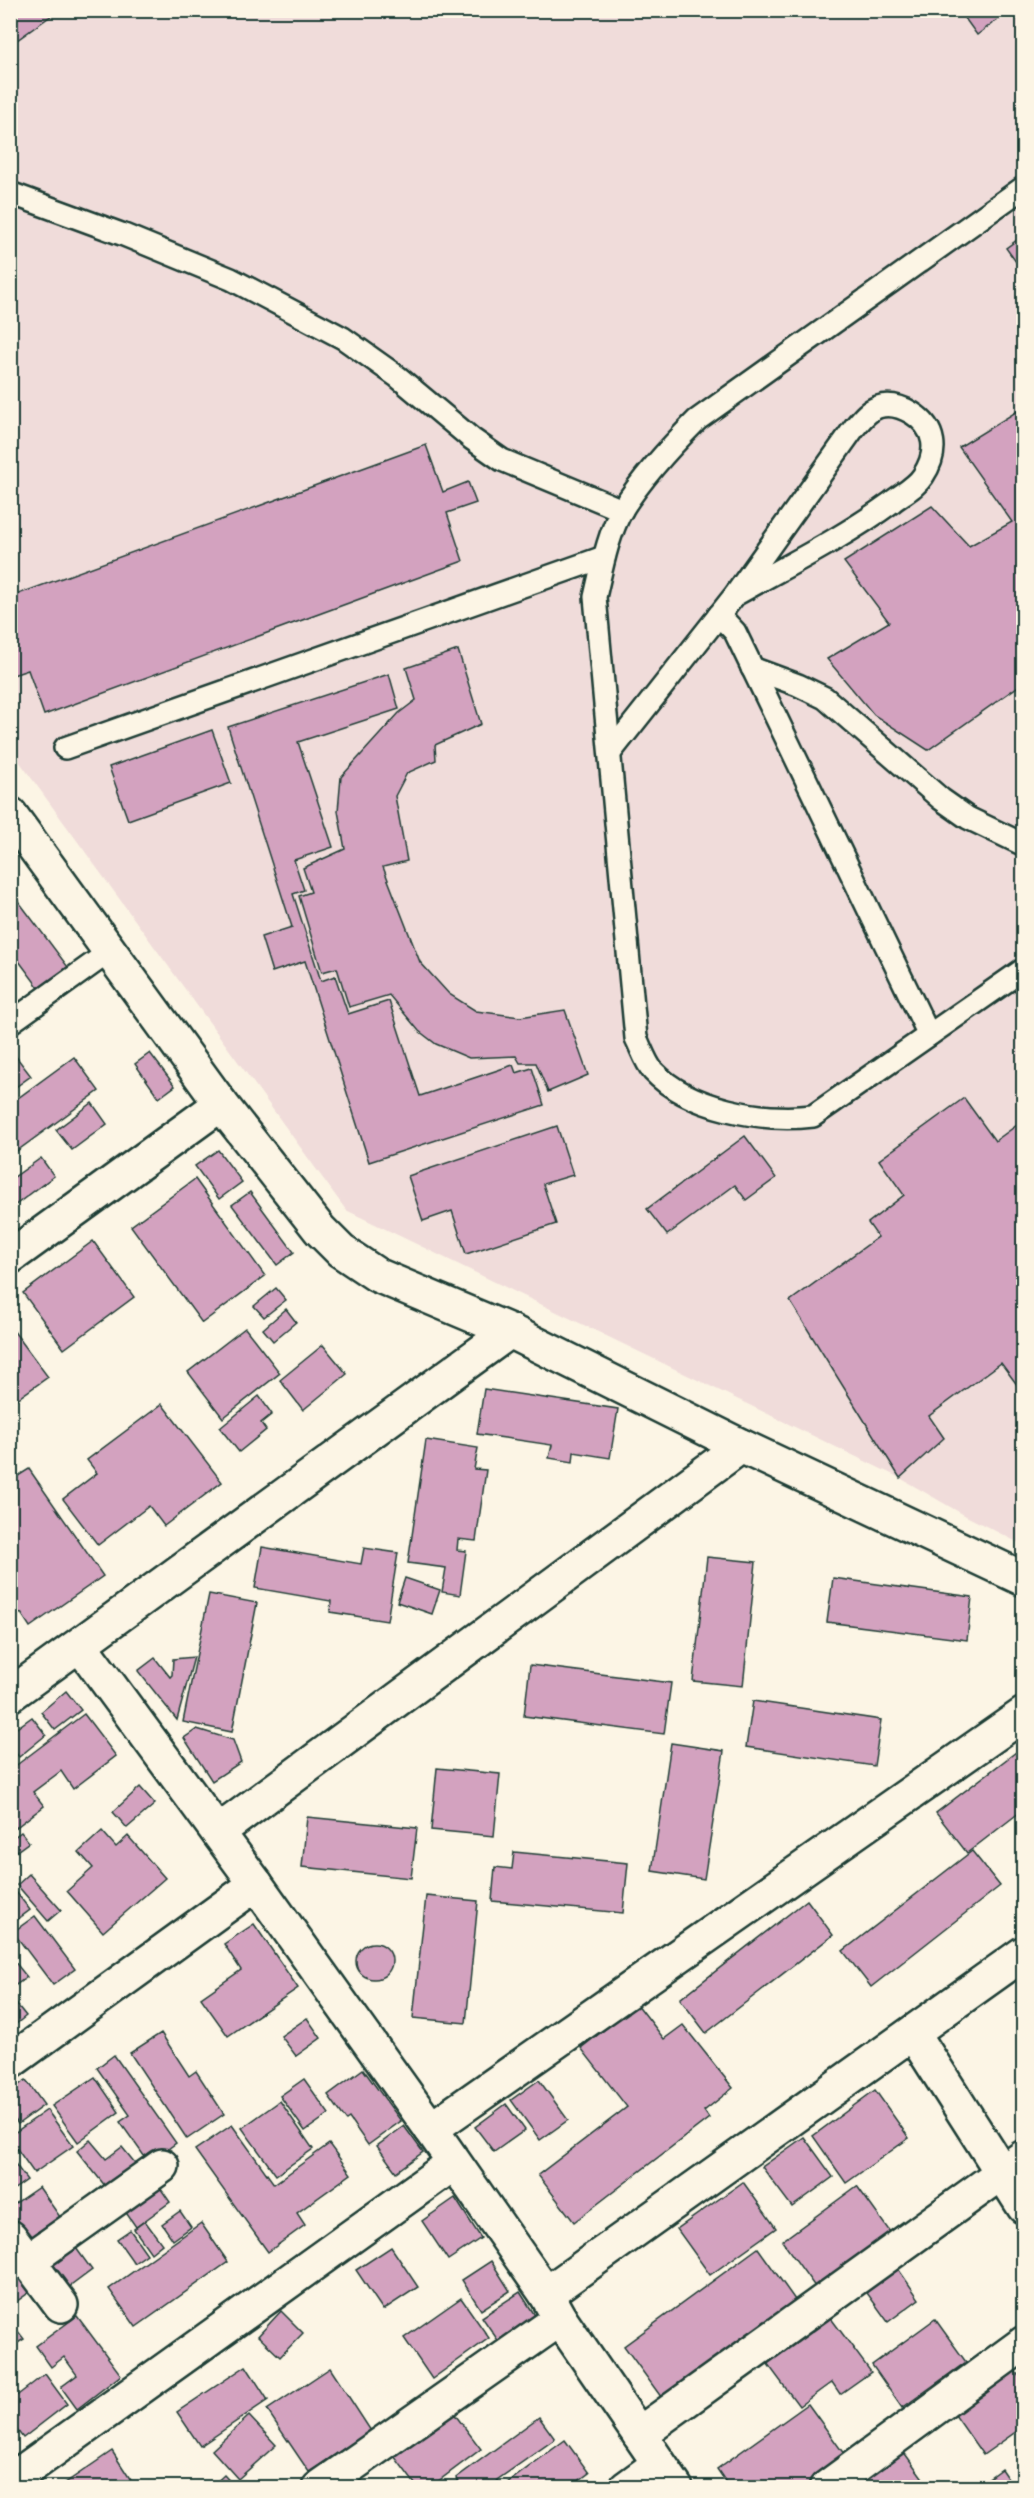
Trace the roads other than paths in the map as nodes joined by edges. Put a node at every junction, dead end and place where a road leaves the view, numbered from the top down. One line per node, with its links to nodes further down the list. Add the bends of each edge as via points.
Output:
1 (1023, 187): 3 (lane, via 698,420 660,456)
2 (10, 193): 3 (lane, via 231,279 343,338 502,460)
3 (622, 510): 4 (lane)
4 (604, 557): 8 (lane); 9 (lane, via 596,597)
5 (735, 595): 5 (lane, via 867,413 891,405 923,420 930,429 933,451 923,477 913,487 864,523); 6 (lane)
6 (718, 615): 7 (lane, via 735,632); 9 (lane)
7 (752, 668): 11 (lane, via 825,699 941,800); 15 (lane)
8 (65, 748)
9 (610, 753): 15 (lane, via 636,1038 652,1070 684,1095 737,1112 788,1119 813,1116)
10 (10, 814): 12 (street)
11 (1023, 845)
12 (109, 952): 14 (lane); 16 (street)
13 (1023, 969): 15 (lane)
14 (10, 1023)
15 (929, 1035)
16 (221, 1104): 17 (street); 18 (street, via 341,1251 377,1275)
17 (10, 1257)
18 (510, 1331): 19 (street); 21 (street)
19 (741, 1446): 20 (street); 24 (street)
20 (1023, 1579)
21 (81, 1645): 22 (street); 24 (street)
22 (10, 1695)
23 (1023, 1714): 29 (street)
24 (218, 1832): 25 (street)
25 (256, 1884): 28 (street); 29 (street)
26 (1023, 1953): 27 (street)
27 (913, 2033): 31 (street); 36 (street)
28 (10, 2062)
29 (431, 2129): 30 (street)
30 (454, 2163): 36 (street); 40 (street)
31 (1012, 2165): 33 (street); 38 (street)
32 (162, 2166): 34 (street)
33 (1023, 2207)
34 (19, 2249): 35 (street)
35 (61, 2306)
36 (553, 2307): 38 (street); 41 (street)
37 (1023, 2343): 43 (street)
38 (639, 2434): 39 (street)
39 (667, 2476): 42 (street)
40 (10, 2481)
41 (319, 2487)
42 (626, 2487)
43 (826, 2487)

